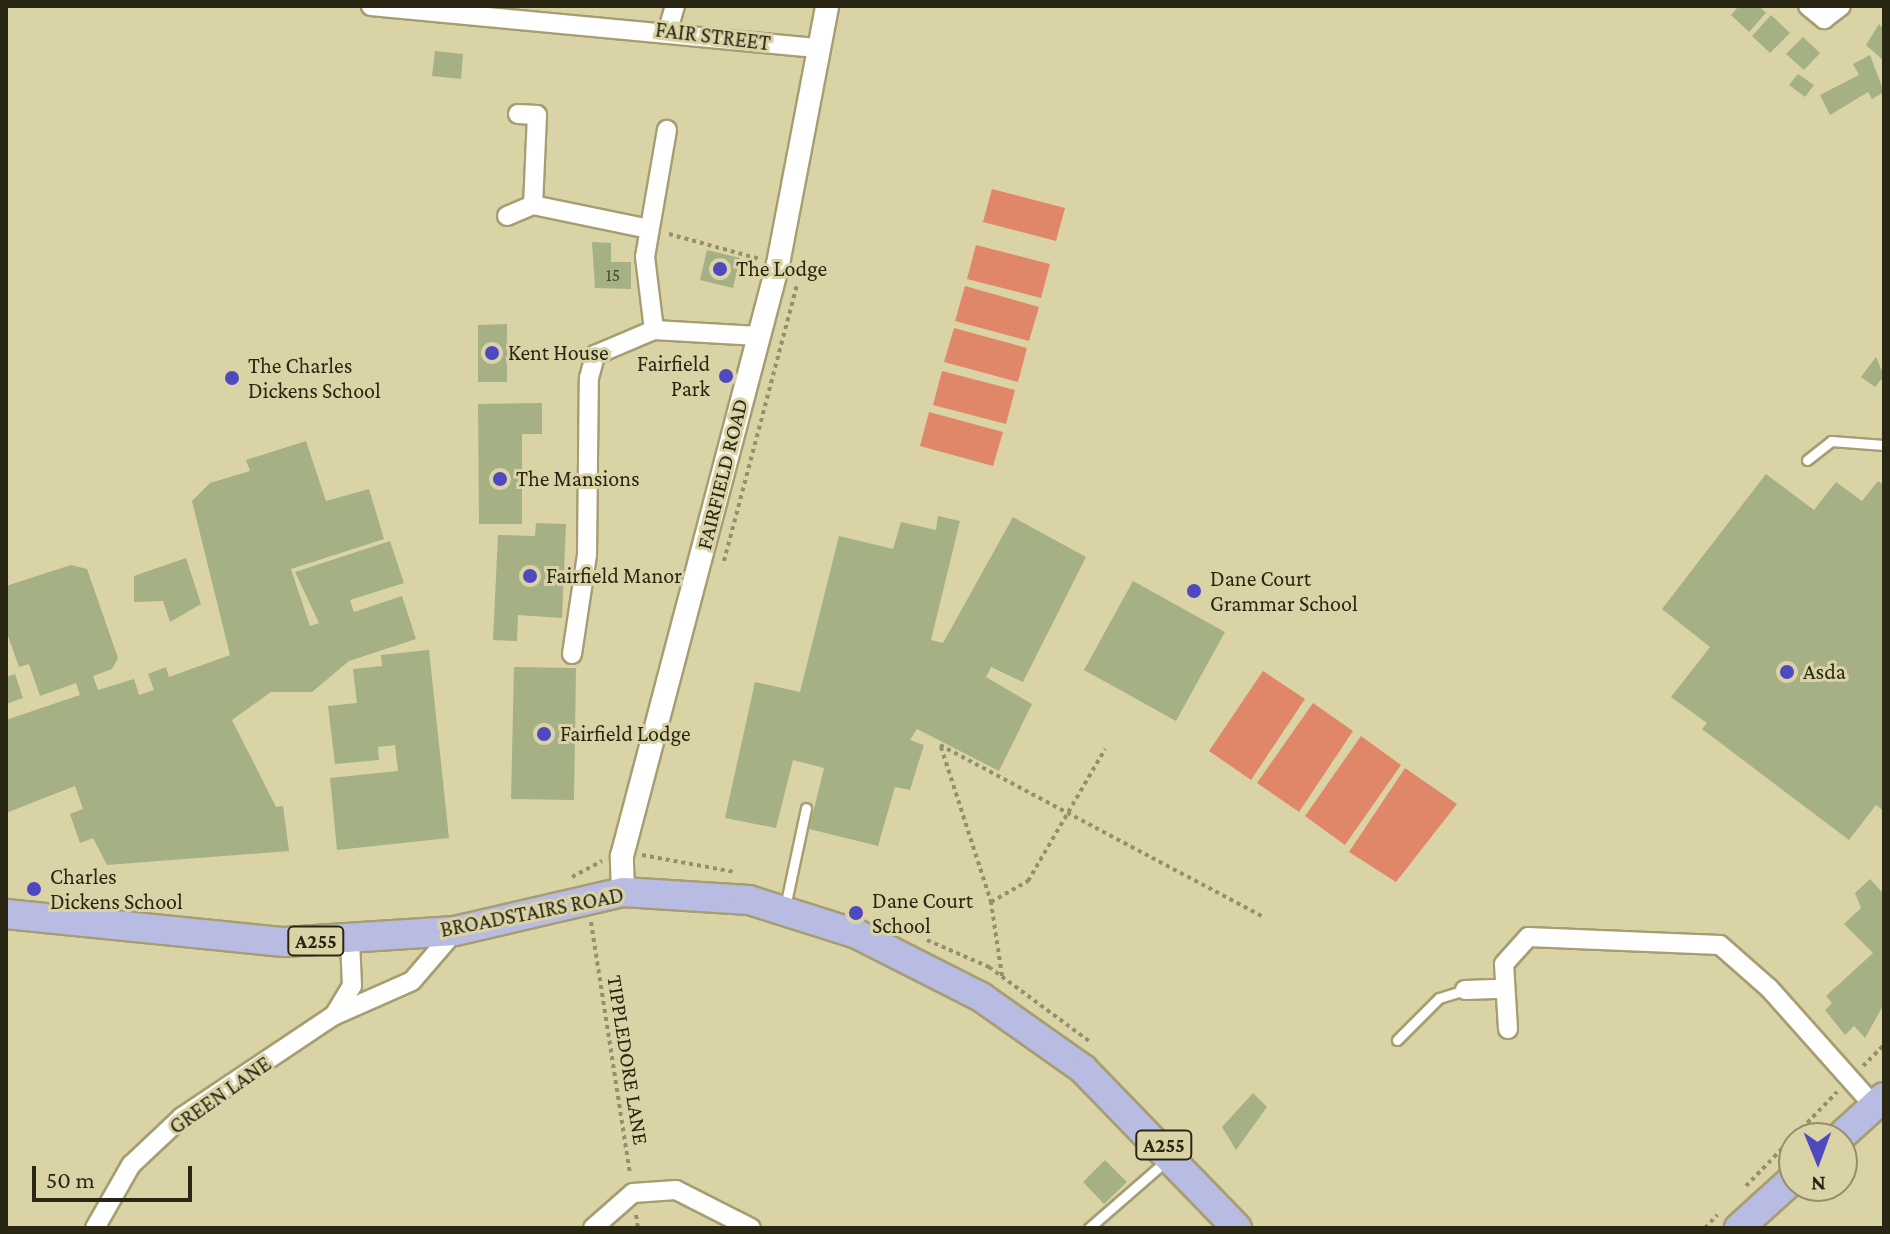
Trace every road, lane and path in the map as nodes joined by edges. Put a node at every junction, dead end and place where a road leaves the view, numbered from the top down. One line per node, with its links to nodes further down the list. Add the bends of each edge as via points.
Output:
1 (374, 6): 6 (street, FAIR STREET)
2 (675, 6): 6 (street)
3 (827, 6): 7 (street, FAIRFIELD ROAD)
4 (1808, 6): 5 (street, via 1818,26)
5 (1841, 6)
6 (668, 30): 7 (street, FAIR STREET)
7 (816, 48): 13 (street, FAIRFIELD ROAD)
8 (518, 114): 10 (street, via 537,115)
9 (667, 130): 12 (street)
10 (533, 205): 11 (street); 12 (street)
11 (507, 216)
12 (649, 229): 13 (path); 14 (street)
13 (778, 264): 15 (street, FAIRFIELD ROAD)
14 (654, 330): 15 (street); 18 (street, via 595,355 589,378 591,480)
15 (758, 336): 26 (street, FAIRFIELD ROAD, via 622,856)
16 (1884, 445): 17 (lane, via 1831,441)
17 (1807, 460)
18 (572, 654)
19 (1105, 749): 21 (path)
20 (806, 808): 28 (lane)
21 (1070, 814): 27 (path, via 1028,881); 27 (path, via 940,745); 30 (path)
22 (650, 844): 23 (path, via 653,854)
23 (673, 862)
24 (584, 866): 25 (path)
25 (575, 891): 26 (main road, BROADSTAIRS ROAD / A255); 31 (main road, BROADSTAIRS ROAD / A255); 47 (path, TIPPLEDORE LANE)
26 (623, 892): 28 (main road, BROADSTAIRS ROAD / A255, via 705,893)
27 (991, 902): 33 (path)
28 (784, 910): 45 (main road, BROADSTAIRS ROAD / A255, via 857,934 981,997 1083,1069)
29 (6, 914): 32 (main road, BROADSTAIRS ROAD / A255, via 254,942)
30 (1263, 917)
31 (455, 931): 32 (main road, BROADSTAIRS ROAD / A255); 37 (street, GREEN LANE, via 434,962)
32 (350, 940): 34 (street)
33 (1002, 976)
34 (352, 986): 37 (street); 38 (street, GREEN LANE)
35 (1502, 989): 36 (street); 39 (street); 42 (street, via 1512,947 1543,933 1720,945 1769,988)
36 (1465, 990): 40 (lane, via 1439,998)
37 (392, 993): 38 (street, GREEN LANE)
38 (333, 1016): 50 (street, GREEN LANE, via 182,1117 131,1165)
39 (1508, 1029)
40 (1397, 1040)
41 (1884, 1045): 42 (path)
42 (1848, 1080): 43 (street); 48 (path)
43 (1879, 1101): 44 (main road)
44 (1856, 1122)
45 (1172, 1155): 54 (lane); 55 (main road, BROADSTAIRS ROAD / A255)
46 (1778, 1188): 49 (main road)
47 (633, 1193): 51 (street); 52 (path, TIPPLEDORE LANE); 53 (street, via 676,1190)
48 (1738, 1194)
49 (1733, 1217): 56 (path)
50 (95, 1228)
51 (593, 1228)
52 (638, 1228)
53 (751, 1228)
54 (1089, 1228)
55 (1237, 1228)
56 (1705, 1228)

